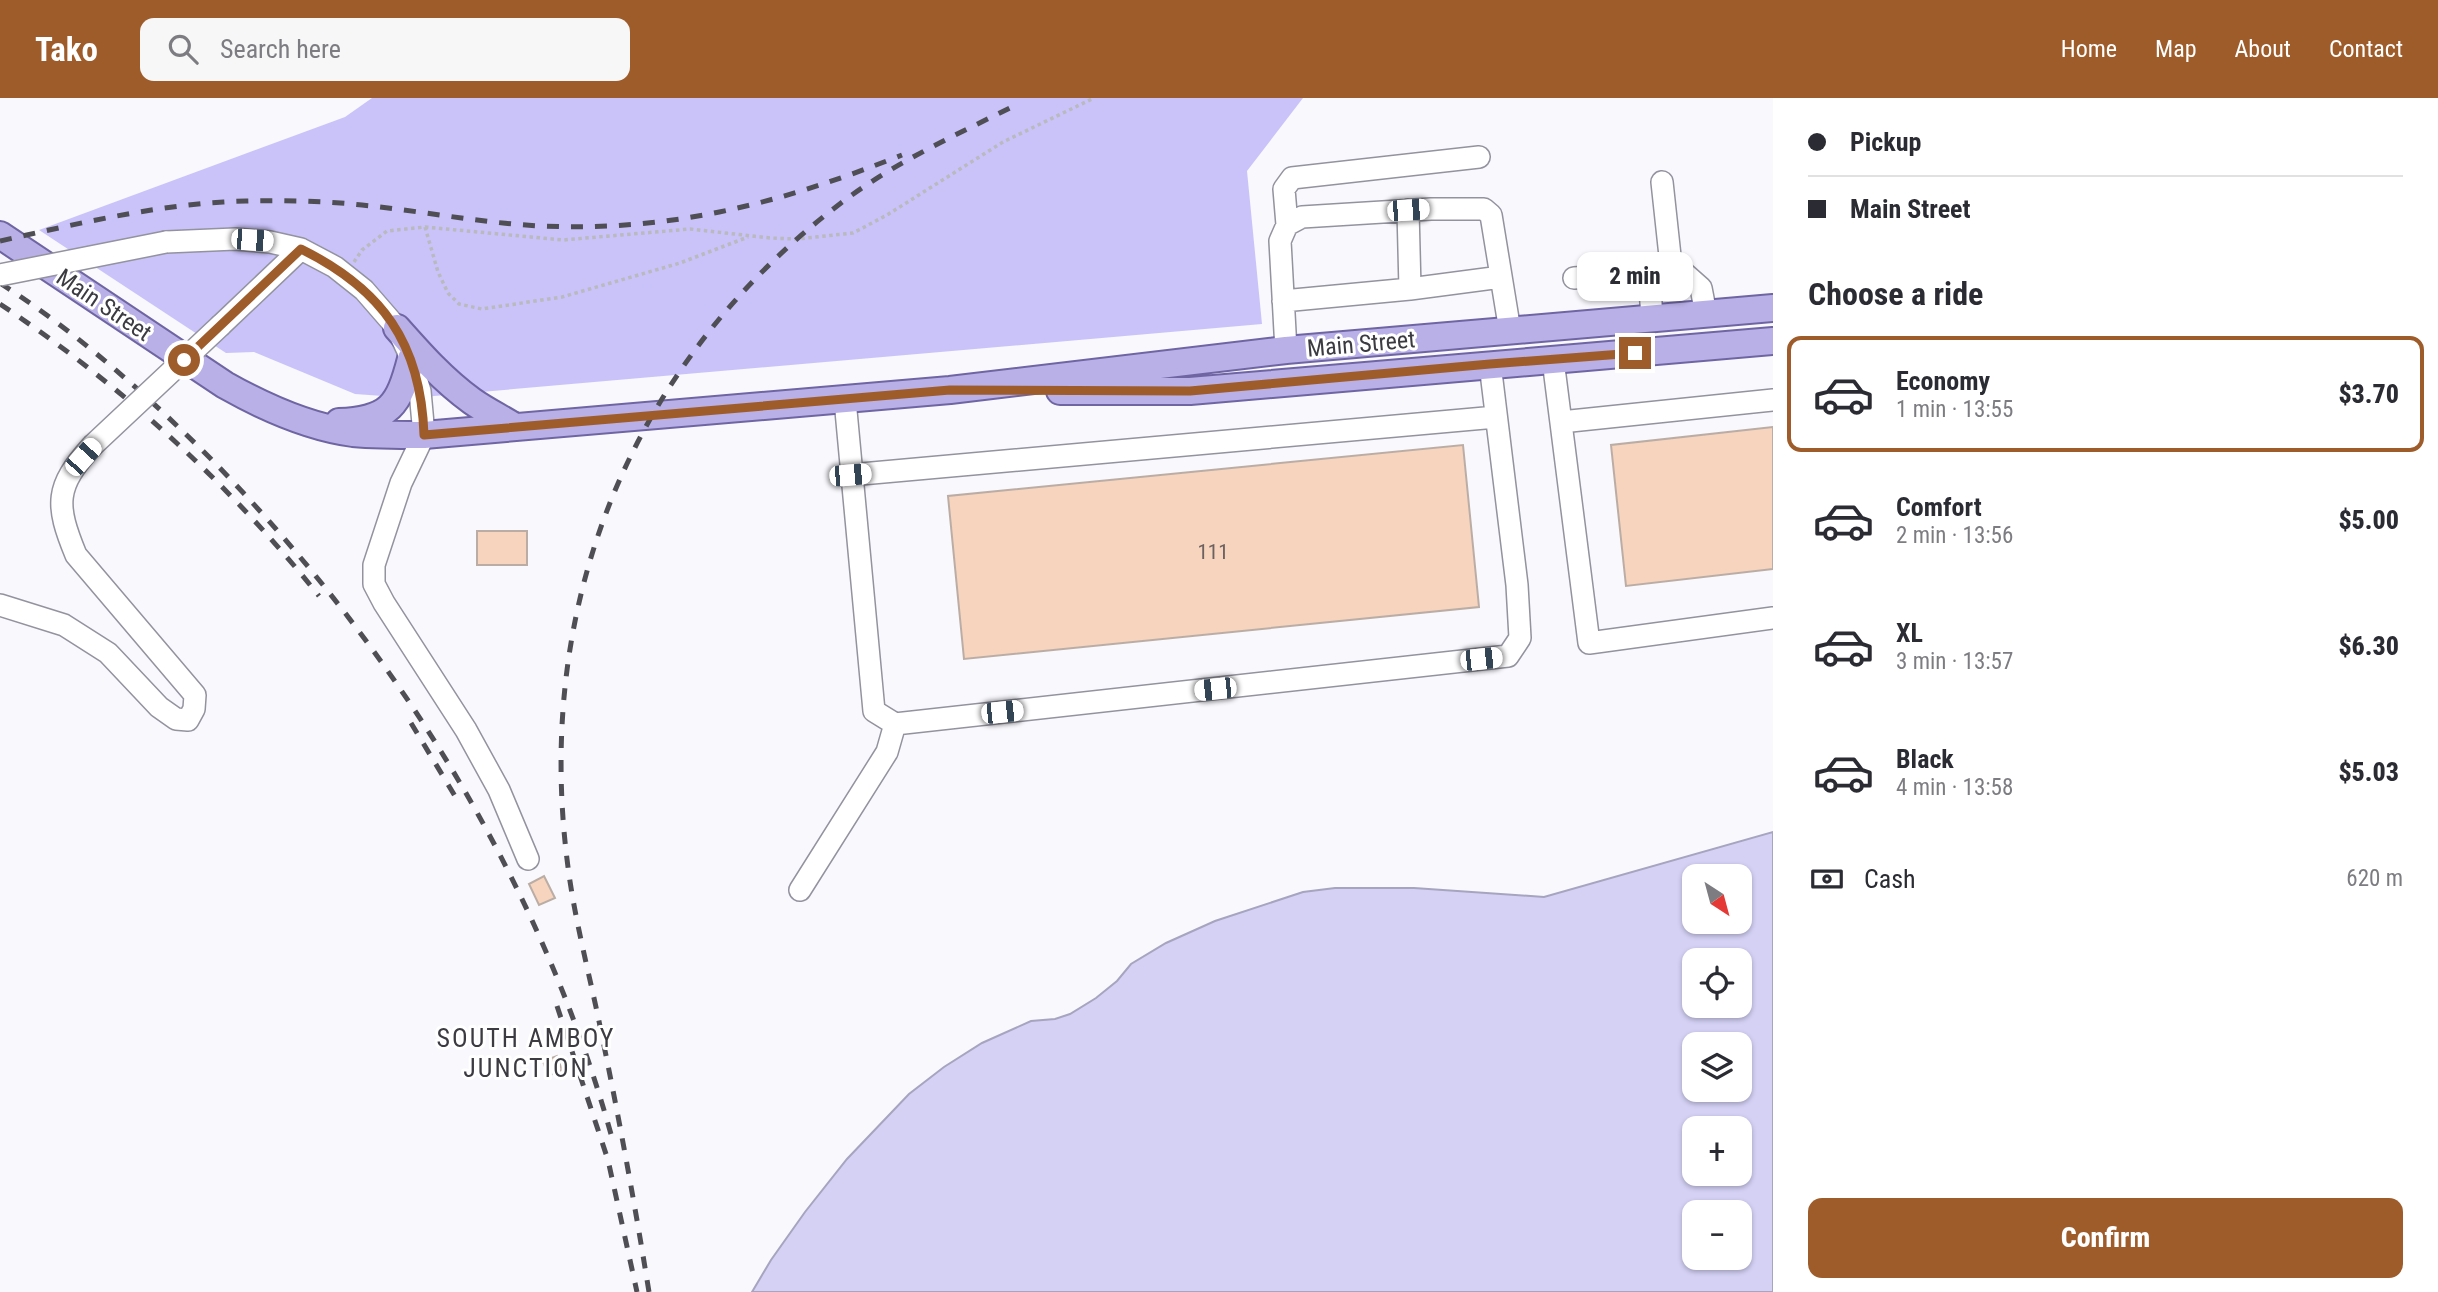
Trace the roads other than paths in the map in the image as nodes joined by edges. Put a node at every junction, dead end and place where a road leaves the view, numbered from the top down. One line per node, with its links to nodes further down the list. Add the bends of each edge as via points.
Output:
1 (1479, 157): 4 (street, via 1292,178 1284,190)
2 (1662, 182): 13 (street, via 1670,256 1701,288)
3 (1408, 210): 4 (street, via 1302,217); 8 (street, via 1484,209 1491,215); 10 (street)
4 (1287, 225): 11 (street, via 1280,240)
5 (0, 235): 27 (main road, Main Street, via 225,385)
6 (301, 249): 7 (street, bridge, via 235,239 166,242); 15 (street, via 346,275); 31 (street, bridge, via 92,446 73,468 60,499 76,555 195,695 188,720 176,719 159,707 108,653 64,625)
7 (0, 275)
8 (1501, 276): 10 (street); 16 (street)
9 (1574, 278): 14 (street, via 1649,273)
10 (1410, 289): 11 (street)
11 (1283, 301): 18 (street)
12 (1773, 308): 13 (main road, Main Street)
13 (1706, 314): 14 (main road, Main Street)
14 (1652, 318): 16 (main road, Main Street)
15 (397, 327): 19 (street); 28 (main road, via 435,370)
16 (1510, 331): 18 (main road, Main Street)
17 (1773, 341): 20 (main road, Main Street)
18 (1286, 350): 22 (main road, Main Street)
19 (411, 359): 27 (main road, via 397,401 382,412 357,421); 29 (street)
20 (1553, 360): 21 (main road, Main Street); 26 (street)
21 (1490, 364): 22 (main road, Main Street, via 1190,391); 25 (street)
22 (950, 390): 23 (main road, Main Street)
23 (845, 400): 28 (main road, Main Street); 30 (street)
24 (1773, 400): 26 (street)
25 (1496, 417): 30 (street); 33 (street, via 1520,638 1508,656)
26 (1561, 422): 32 (street, via 1589,643)
27 (309, 423): 29 (main road, Main Street, via 351,432)
28 (515, 427): 29 (main road, Main Street)
29 (424, 435): 34 (street, via 393,506 374,565 374,584 499,790)
30 (850, 475): 33 (street, via 874,711)
31 (0, 605)
32 (1773, 618)
33 (895, 724): 35 (street, via 887,752)
34 (528, 859)
35 (800, 891)

